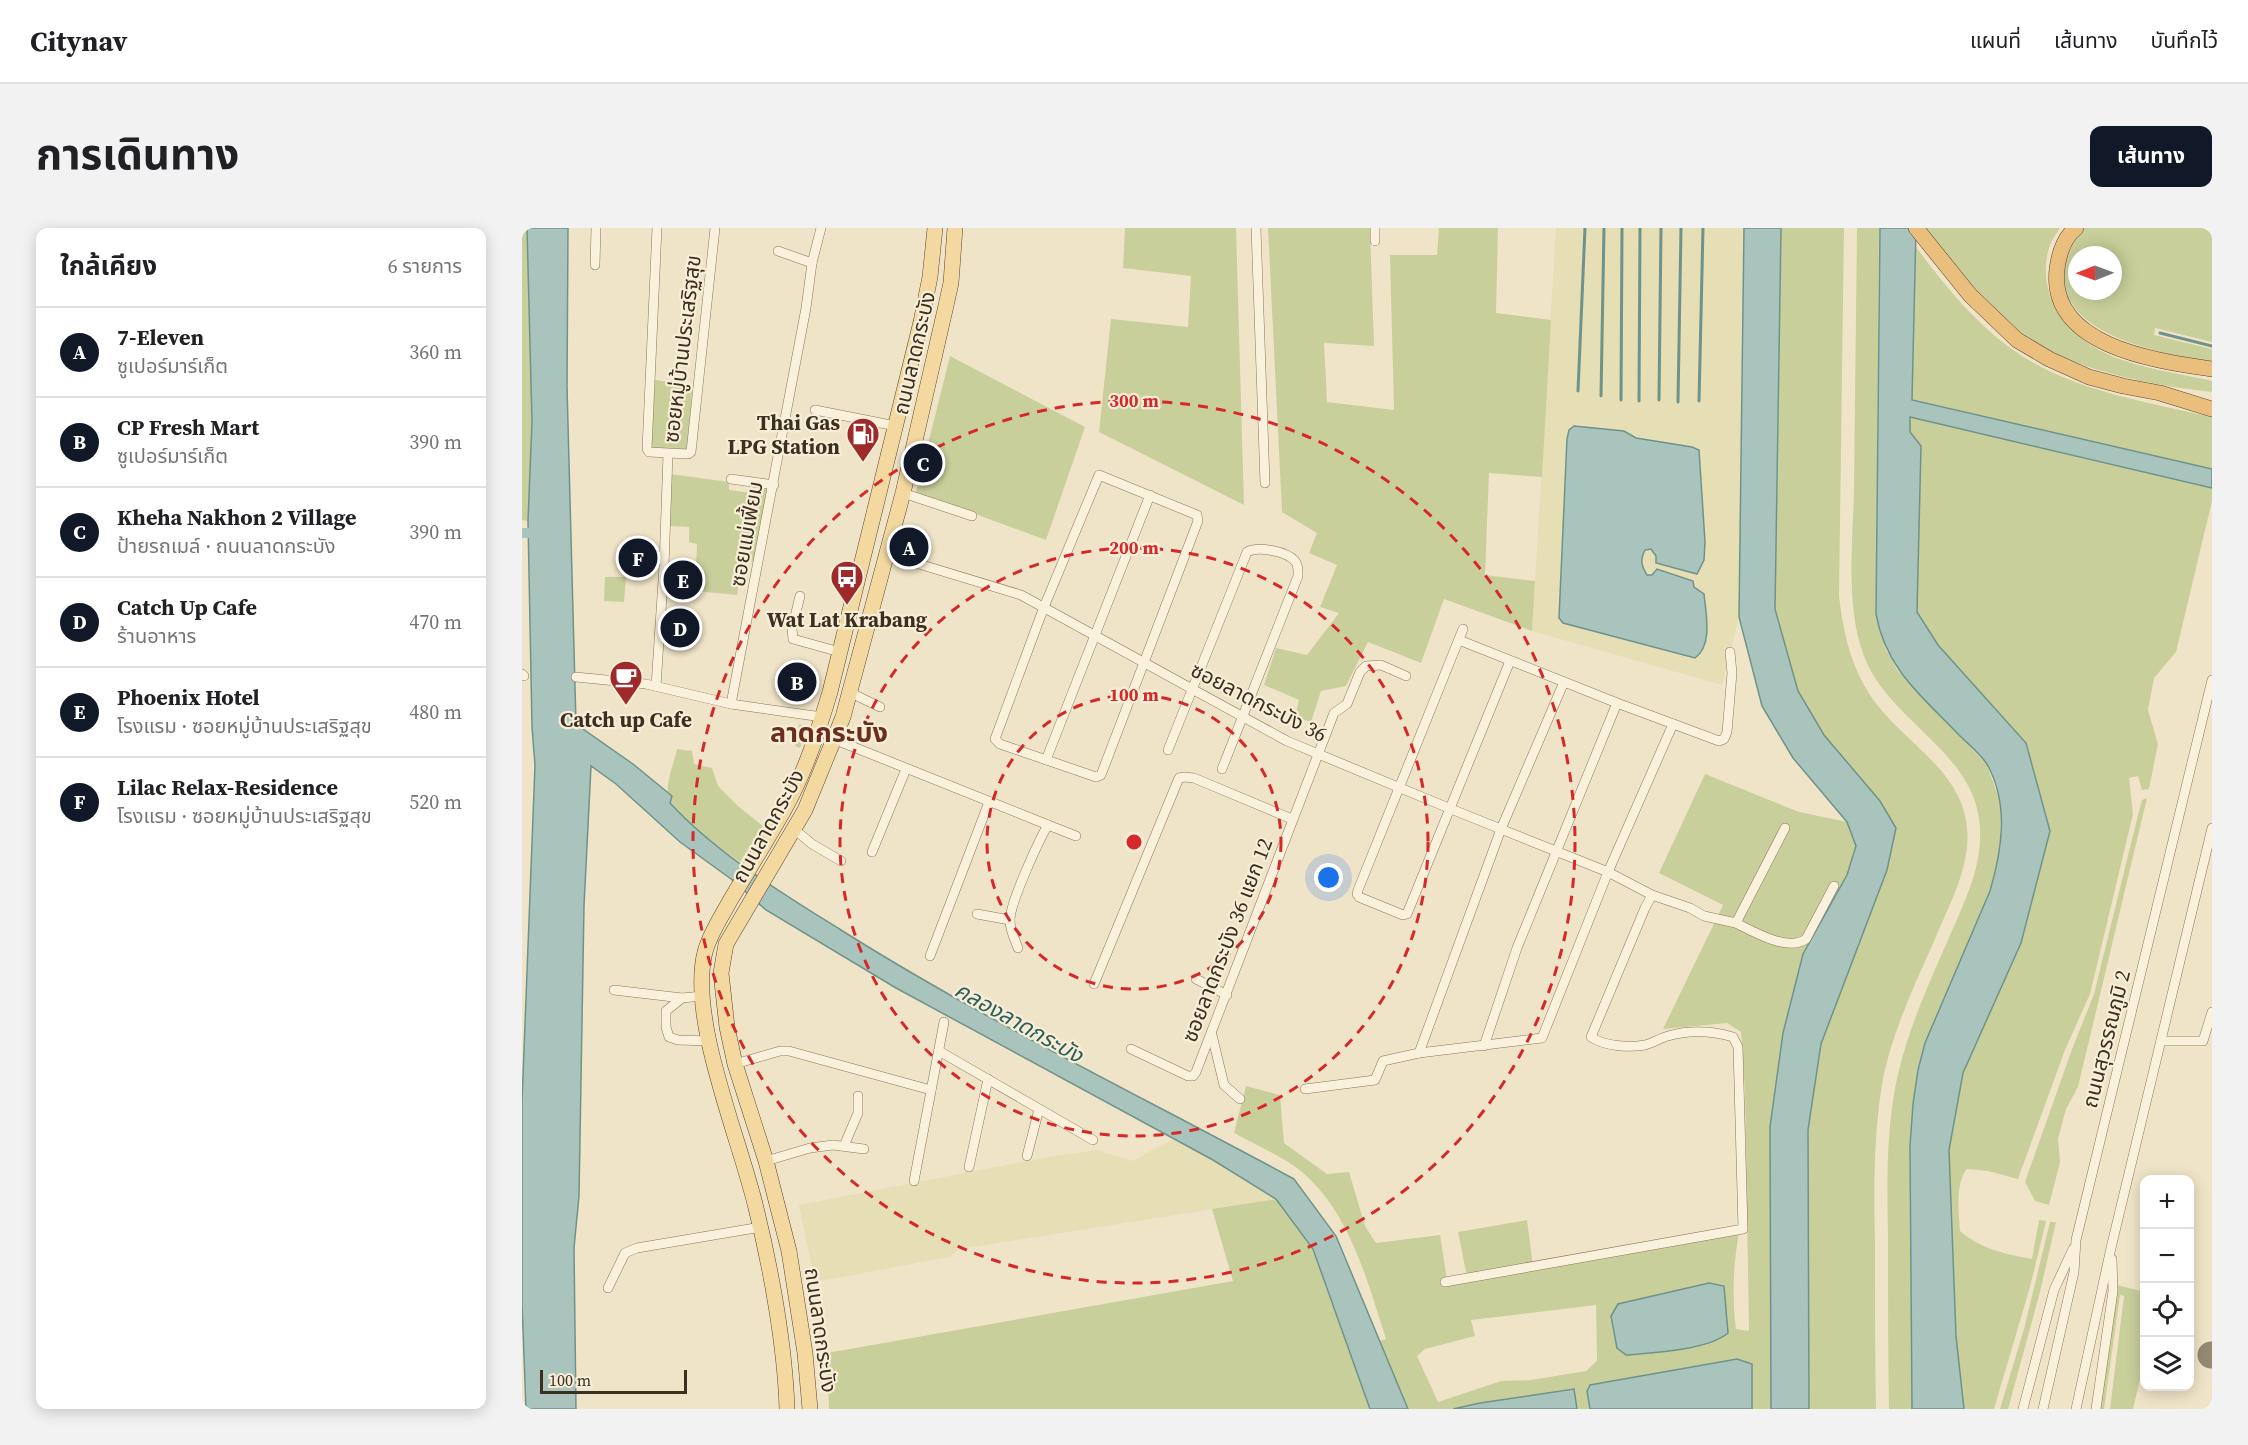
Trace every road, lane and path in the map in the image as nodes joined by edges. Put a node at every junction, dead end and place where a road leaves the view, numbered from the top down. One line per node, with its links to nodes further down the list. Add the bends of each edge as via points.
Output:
1 (596, 228): 14 (street)
2 (657, 228): 21 (street, ซอยหมู่บ้านประเสริฐสุข, via 647,449)
3 (715, 228): 21 (street, ซอยหมู่บ้านประเสริฐสุข, via 692,452)
4 (821, 228): 13 (street, ซอยแม่เฟี้ยม)
5 (935, 228): 20 (main road, ถนนลาดกระบัง, via 927,298)
6 (955, 228): 25 (main road, ถนนลาดกระบัง, via 951,283)
7 (1256, 228): 23 (street)
8 (1375, 228): 11 (street)
9 (1916, 228): 16 (highway, via 1970,295 2017,340 2089,376)
10 (2076, 228): 15 (highway, via 2059,253 2056,276 2071,318 2088,333 2126,352)
11 (1375, 242)
12 (778, 251): 13 (street)
13 (812, 263): 24 (street, ซอยแม่เฟี้ยม)
14 (595, 265)
15 (2212, 369)
16 (2160, 393): 17 (highway); 18 (highway)
17 (2212, 397)
18 (2212, 409)
19 (814, 410): 20 (street)
20 (897, 426): 28 (main road, ถนนลาดกระบัง)
21 (668, 454): 43 (street, ซอยหมู่บ้านประเสริฐสุข)
22 (731, 479): 24 (street)
23 (1265, 483)
24 (774, 485): 47 (street, ซอยแม่เฟี้ยม)
25 (903, 493): 27 (street); 29 (main road, ถนนลาดกระบัง)
26 (1150, 495): 31 (street, via 1099,475); 33 (street); 38 (street, via 1197,515 1198,521)
27 (972, 516)
28 (866, 547): 29 (main road); 35 (main road, ถนนลาดกระบัง)
29 (886, 554): 31 (street, ซอยลาดกระบัง 36, via 1008,590); 45 (main road, ถนนลาดกระบัง)
30 (800, 596): 35 (street, via 793,639)
31 (1044, 607): 33 (street, ซอยลาดกระบัง 36); 55 (street, via 995,739)
32 (1463, 629): 34 (street)
33 (1094, 636): 38 (street, ซอยลาดกระบัง 36); 55 (street)
34 (1459, 640): 37 (street); 58 (street)
35 (840, 652): 49 (main road, ถนนลาดกระบัง)
36 (1730, 652): 51 (street, via 1732,673 1724,739 1711,739)
37 (1510, 661): 42 (street); 60 (street)
38 (1143, 663): 44 (street, ซอยลาดกระบัง 36); 55 (street, via 1101,775 1091,776)
39 (1406, 675): 54 (street, ซอยลาดกระบัง 36 แยก 12, via 1381,665 1363,668 1347,704 1334,713)
40 (576, 677): 43 (street)
41 (2212, 680): 109 (street, ถนนสุวรรณภูมิ 2)
42 (1564, 682): 46 (street); 65 (street)
43 (656, 686): 47 (street)
44 (1193, 690): 50 (street, ซอยลาดกระบัง 36); 50 (street, via 1247,552 1256,549 1294,560 1298,576); 53 (street)
45 (851, 693): 48 (street); 52 (main road, ถนนลาดกระบัง)
46 (1617, 703): 51 (street); 68 (street)
47 (731, 704): 49 (street)
48 (880, 707)
49 (822, 717): 83 (main road, ถนนลาดกระบัง, via 806,766 705,951)
50 (1242, 717): 54 (street, ซอยลาดกระบัง 36); 57 (street)
51 (1673, 724): 71 (street)
52 (836, 740): 56 (street); 66 (main road, ถนนลาดกระบัง, via 815,791)
53 (1168, 750)
54 (1319, 753): 58 (street, ซอยลาดกระบัง 36); 61 (street, ซอยลาดกระบัง 36 แยก 12)
55 (1046, 760)
56 (906, 769): 59 (street); 69 (street)
57 (1222, 769)
58 (1399, 788): 60 (street, ซอยลาดกระบัง 36); 60 (street, via 1357,894 1403,915 1407,915)
59 (989, 802): 62 (street); 78 (street)
60 (1451, 809): 65 (street, ซอยลาดกระบัง 36)
61 (1292, 819): 80 (street, via 1194,778 1179,778); 82 (street, ซอยลาดกระบัง 36 แยก 12)
62 (1048, 825): 67 (street); 75 (street)
63 (1785, 828): 76 (street)
64 (2212, 828): 89 (street)
65 (1501, 829): 68 (street, ซอยลาดกระบัง 36); 93 (street)
66 (791, 833): 70 (street); 94 (main road, ถนนลาดกระบัง, via 726,944 721,973)
67 (1076, 836)
68 (1555, 851): 71 (street, ซอยลาดกระบัง 36); 90 (street)
69 (872, 852)
70 (841, 861)
71 (1608, 872): 73 (street, ซอยลาดกระบัง 36); 90 (street, via 1542,1038)
72 (1834, 886): 76 (street, ซอยลาดกระบัง 36, via 1801,943 1785,943)
73 (1652, 895): 76 (street, ซอยลาดกระบัง 36, via 1716,920); 111 (street, via 1591,1037 1600,1043 1646,1045 1693,1032 1733,1037 1738,1047 1743,1229)
74 (977, 914): 75 (street)
75 (1010, 920): 77 (street)
76 (1736, 923)
77 (1018, 948)
78 (930, 956)
79 (1196, 979): 82 (street)
80 (1094, 984)
81 (614, 990): 84 (street)
82 (1227, 995): 87 (street, ซอยลาดกระบัง 36 แยก 12)
83 (702, 996): 84 (street); 88 (main road, ถนนลาดกระบัง)
84 (682, 998): 88 (street, via 666,1011 669,1037)
85 (2212, 1012): 89 (street, via 2203,1041)
86 (944, 1022): 92 (street)
87 (1211, 1033): 91 (street, ซอยลาดกระบัง 36 แยก 12, via 1193,1076); 99 (street, via 1224,1085)
88 (710, 1041): 108 (main road, ถนนลาดกระบัง)
89 (2160, 1041): 110 (street)
90 (1484, 1046): 93 (street)
91 (1131, 1049)
92 (939, 1051): 95 (street); 97 (street)
93 (1419, 1053): 96 (street, via 1383,1061 1375,1080)
94 (735, 1064): 97 (street, via 789,1051); 105 (main road, ถนนลาดกระบัง)
95 (988, 1079): 100 (street); 106 (street)
96 (1305, 1089)
97 (931, 1090): 107 (street)
98 (858, 1096): 102 (street, via 858,1113)
99 (1240, 1099)
100 (1039, 1109): 101 (street); 104 (street)
101 (1093, 1140)
102 (844, 1146): 103 (street); 105 (street, via 822,1146)
103 (864, 1149)
104 (1027, 1156)
105 (765, 1161): 113 (main road, ถนนลาดกระบัง, via 789,1251)
106 (969, 1167)
107 (914, 1181)
108 (761, 1227): 112 (street, via 626,1252); 114 (main road, ถนนลาดกระบัง)
109 (2076, 1240): 116 (street, via 2054,1290); 117 (street, ถนนสุวรรณภูมิ 2, via 2074,1272)
110 (2111, 1248): 118 (street); 119 (street, via 2113,1291)
111 (1445, 1282)
112 (608, 1288)
113 (810, 1391): 114 (main road); 115 (main road, ถนนลาดกระบัง)
114 (787, 1401)
115 (810, 1409)
116 (2023, 1409)
117 (2043, 1409)
118 (2076, 1409)
119 (2096, 1409)

